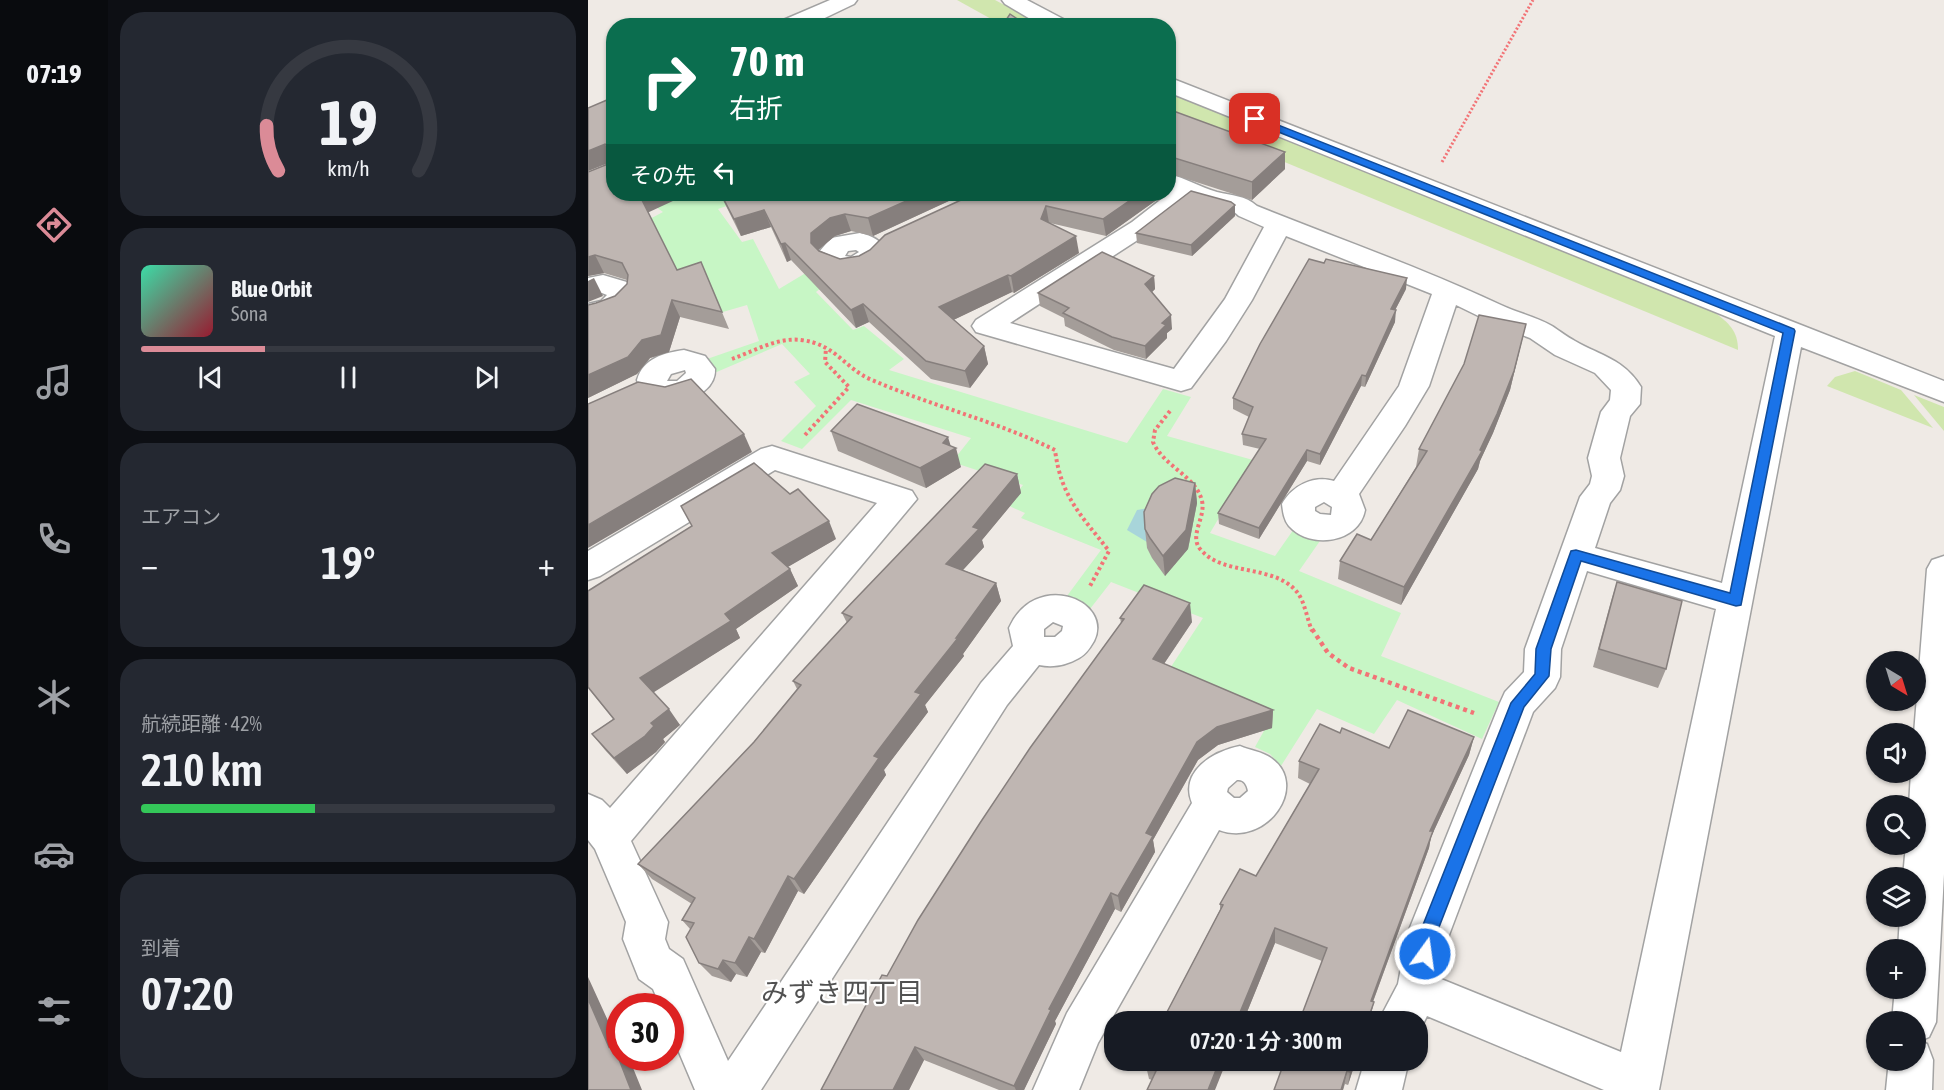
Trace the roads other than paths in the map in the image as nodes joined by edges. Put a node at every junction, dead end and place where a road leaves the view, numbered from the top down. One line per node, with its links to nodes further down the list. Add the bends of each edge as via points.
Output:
1 (847, 0): 3 (street)
2 (1012, 0): 4 (street)
3 (807, 18)
4 (1045, 18)
5 (1176, 87): 12 (street)
6 (1179, 185): 8 (street, via 1210,198 1239,204)
7 (1165, 201): 8 (street, via 1142,227 986,326 1180,381 1238,300)
8 (1279, 224): 10 (street)
9 (588, 287): 11 (street, via 610,284 620,289 621,298 611,307)
10 (1447, 290): 16 (street, via 1414,386); 17 (street, via 1513,322 1540,330 1565,348 1605,366 1626,387 1625,404 1616,412 1604,458 1608,476 1604,490 1596,497)
11 (588, 313)
12 (1790, 331): 15 (street); 20 (street)
13 (700, 370): 14 (street, via 691,361 676,361 655,371)
14 (641, 387)
15 (1944, 392)
16 (1341, 495)
17 (1576, 555): 20 (street); 24 (street, via 1543,649 1542,676 1518,703 1428,935)
18 (588, 567): 23 (street, via 772,457 901,499)
19 (1944, 569): 25 (street)
20 (1736, 601): 28 (street)
21 (1068, 610): 30 (street, via 1052,608 1035,615 1025,636 1032,648 994,694)
22 (1213, 803): 31 (street, via 1082,1029)
23 (599, 824): 29 (street, via 646,922 644,939 654,964 668,974)
24 (1409, 1006): 28 (street)
25 (1915, 1011)
26 (1384, 1071): 32 (street)
27 (1910, 1071): 33 (street)
28 (1636, 1085)
29 (718, 1090)
30 (735, 1090)
31 (1056, 1090)
32 (1379, 1090)
33 (1909, 1090)

